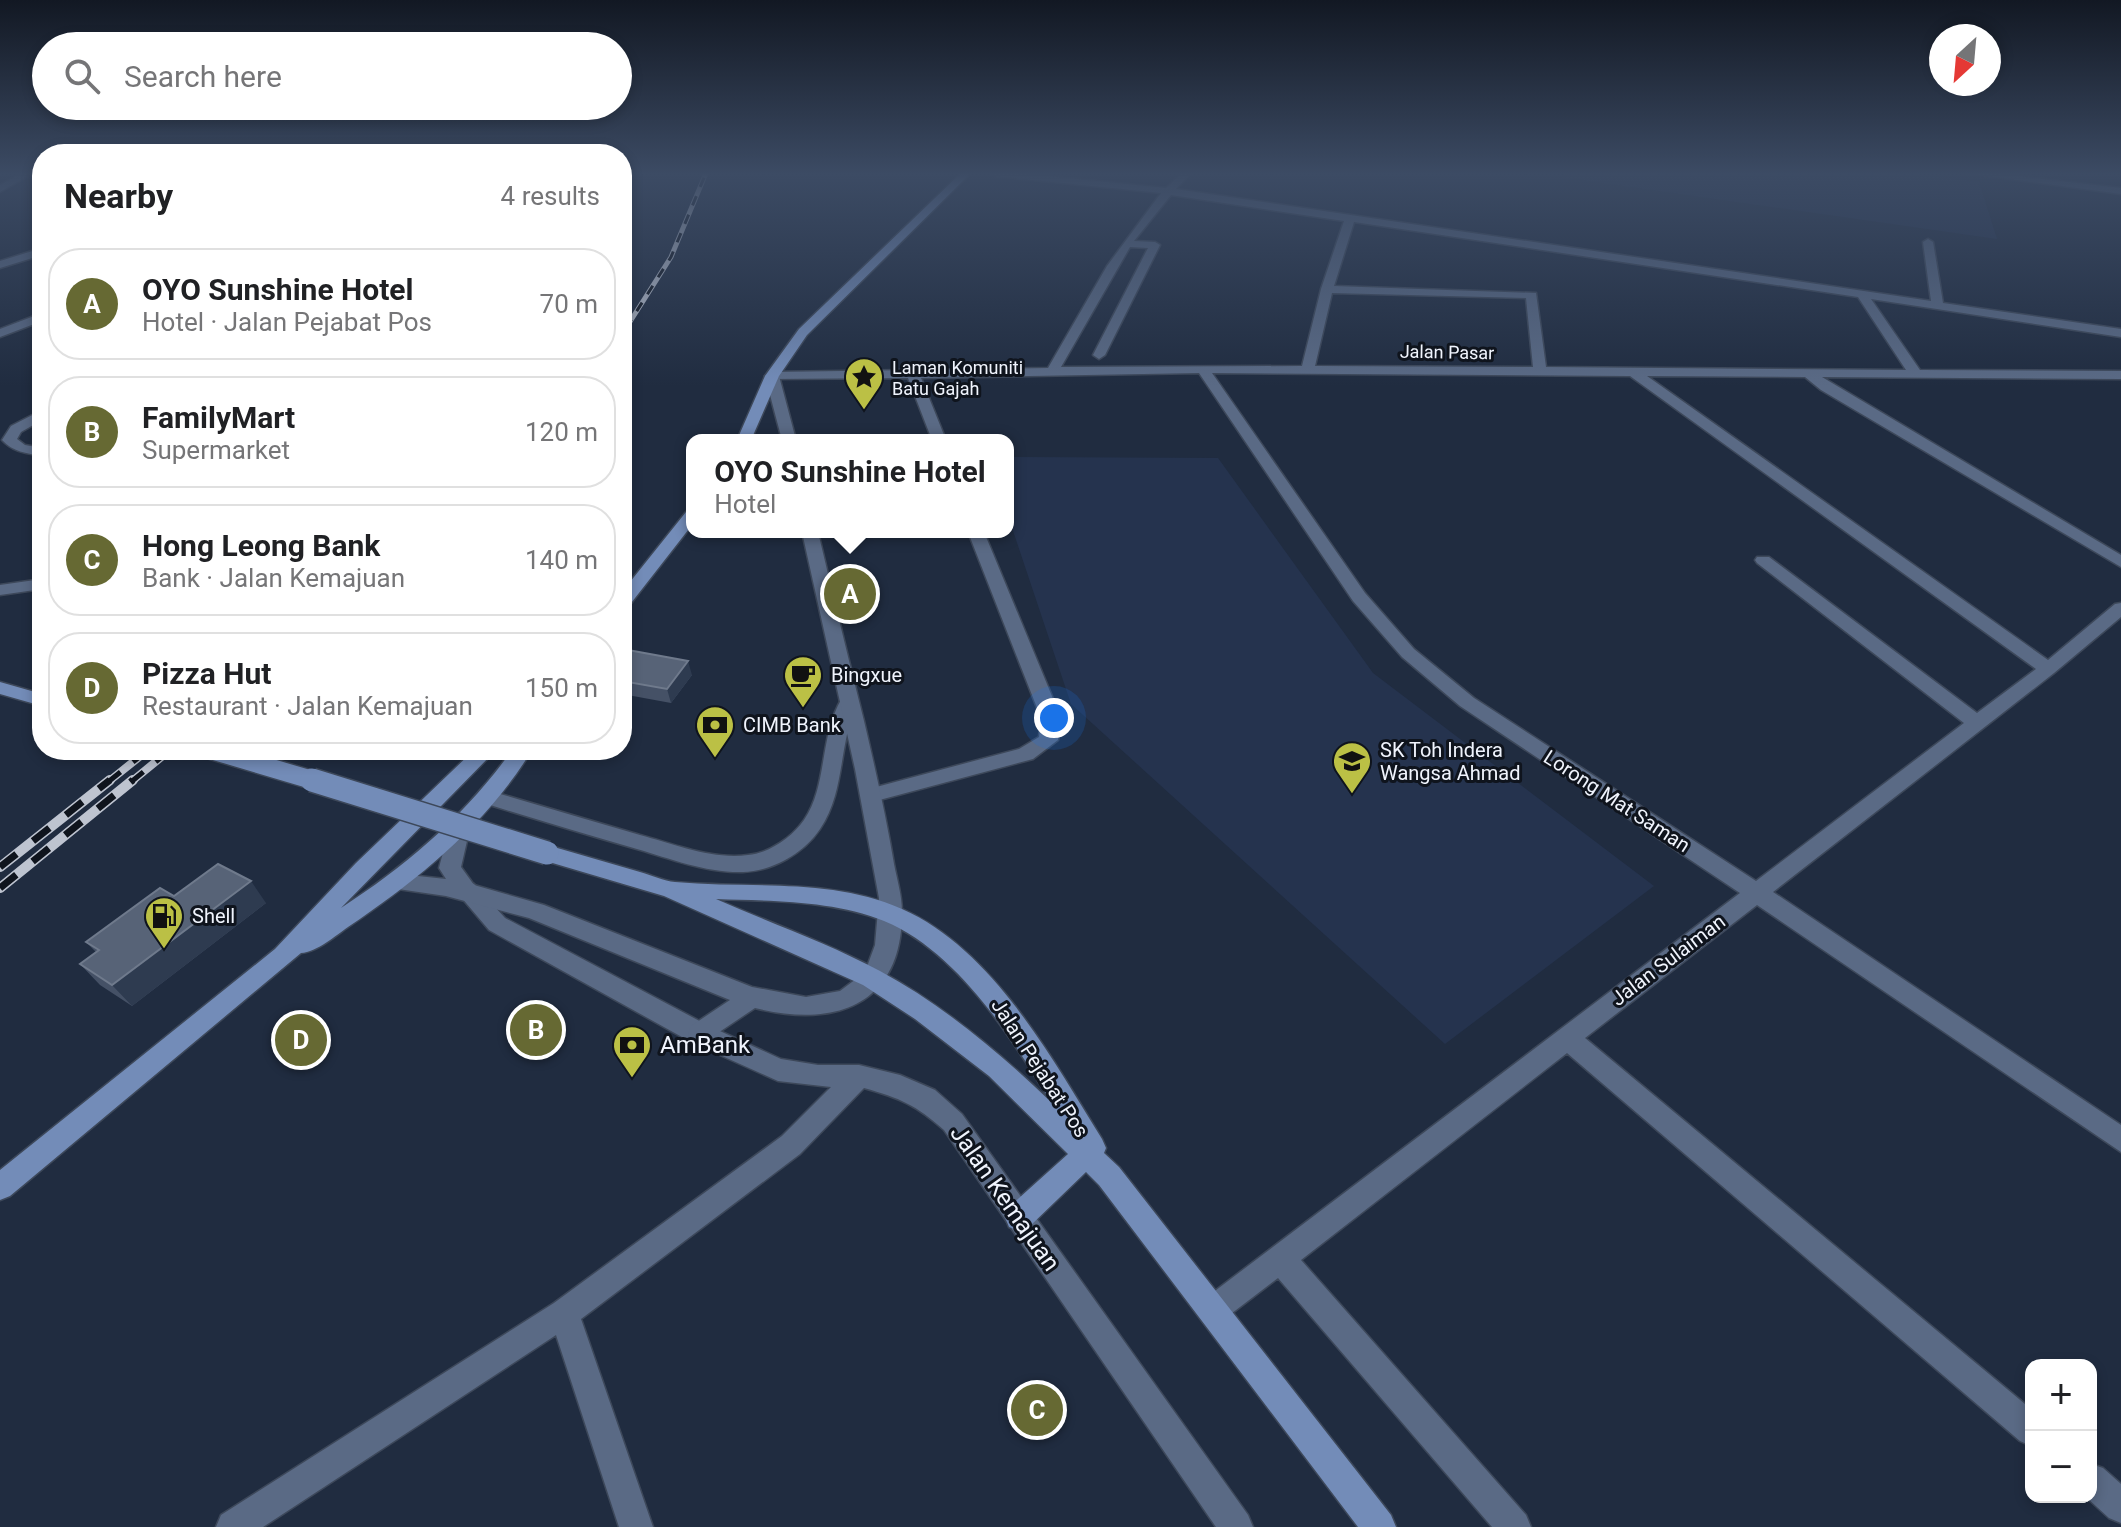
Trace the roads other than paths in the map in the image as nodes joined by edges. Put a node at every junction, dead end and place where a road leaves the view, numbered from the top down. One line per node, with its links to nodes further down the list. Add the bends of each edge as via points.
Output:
1 (893, 244): 26 (main road, via 803,332)
2 (1127, 244): 15 (street, via 1112,269)
3 (1134, 244): 15 (street, via 1155,245)
4 (1341, 244): 9 (street)
5 (1525, 244): 10 (street)
6 (1928, 244): 11 (street)
7 (32, 254): 8 (street)
8 (0, 265)
9 (1327, 289): 17 (street); 20 (street, via 1532,295)
10 (1862, 295): 11 (street); 24 (street)
11 (1938, 306): 14 (street)
12 (32, 321): 13 (street)
13 (0, 333)
14 (2121, 333)
15 (1091, 336): 16 (street); 19 (street)
16 (1099, 355)
17 (1308, 368): 18 (street, Jalan Pasar); 20 (street, Jalan Pasar)
18 (1203, 369): 19 (street, Jalan Pasar); 56 (street, Lorong Mat Saman, via 1359,597 1408,653 1467,702)
19 (1053, 370): 21 (street, Jalan Pasar)
20 (1540, 371): 22 (street, Jalan Pasar)
21 (912, 372): 26 (street, Jalan Pasar); 32 (street)
22 (1633, 372): 23 (street, Jalan Pasar); 43 (street)
23 (1810, 374): 24 (street, Jalan Pasar); 38 (street)
24 (1916, 374): 25 (street, Jalan Pasar)
25 (2121, 375)
26 (772, 376): 30 (main road); 31 (street)
27 (1934, 385): 28 (street)
28 (2121, 386)
29 (32, 420): 33 (street, via 9,440)
30 (747, 434)
31 (787, 434)
32 (937, 434)
33 (32, 450)
34 (686, 523): 41 (main road)
35 (811, 538): 46 (street)
36 (978, 538): 51 (street, via 1051,718 1048,740 1026,754)
37 (1763, 560): 47 (street)
38 (2121, 562)
39 (32, 585): 40 (street)
40 (0, 590)
41 (632, 590)
42 (2121, 608): 43 (street, Jalan Sulaiman)
43 (2048, 669): 47 (street, Jalan Sulaiman)
44 (0, 688): 45 (main road)
45 (32, 697)
46 (849, 702): 51 (street); 52 (street, via 834,734 826,797 812,823 790,847 743,864 684,855)
47 (1977, 723): 56 (street, Jalan Sulaiman)
48 (245, 760): 54 (main road, bridge)
49 (476, 760): 58 (main road)
50 (515, 760): 52 (main road)
51 (872, 795): 57 (street)
52 (487, 797): 53 (main road); 55 (street, Jalan Kemajuan, via 451,855 450,868)
53 (399, 882): 55 (street); 58 (main road)
54 (671, 889): 57 (main road, Jalan Pejabat Pos, via 807,897); 59 (main road)
55 (466, 890): 60 (street, via 568,923); 61 (street, Jalan Kemajuan, via 497,924)
56 (1756, 892): 62 (street, Jalan Sulaiman); 64 (street, Lorong Mat Saman)
57 (892, 914): 59 (street); 66 (main road, Jalan Pejabat Pos, via 960,961 988,988)
58 (283, 956): 67 (main road)
59 (871, 978): 60 (street, via 858,993 820,1009); 65 (main road, via 998,1068)
60 (753, 997): 61 (street)
61 (700, 1034): 63 (street, Jalan Kemajuan, via 778,1070)
62 (1567, 1038): 69 (street, Jalan Sulaiman); 72 (street)
63 (859, 1076): 68 (street, Jalan Kemajuan, via 926,1098 953,1122); 71 (street, via 791,1145)
64 (2121, 1140)
65 (1087, 1154): 66 (main road); 68 (main road)
66 (1109, 1176): 70 (main road)
67 (0, 1187)
68 (1019, 1217): 77 (street, Jalan Kemajuan)
69 (1280, 1258): 70 (street, Jalan Sulaiman); 79 (street)
70 (1213, 1310): 78 (main road)
71 (564, 1313): 75 (street); 76 (street)
72 (2025, 1425)
73 (2097, 1485): 74 (street)
74 (2121, 1506)
75 (233, 1527)
76 (636, 1527)
77 (1236, 1527)
78 (1379, 1527)
79 (1514, 1527)

